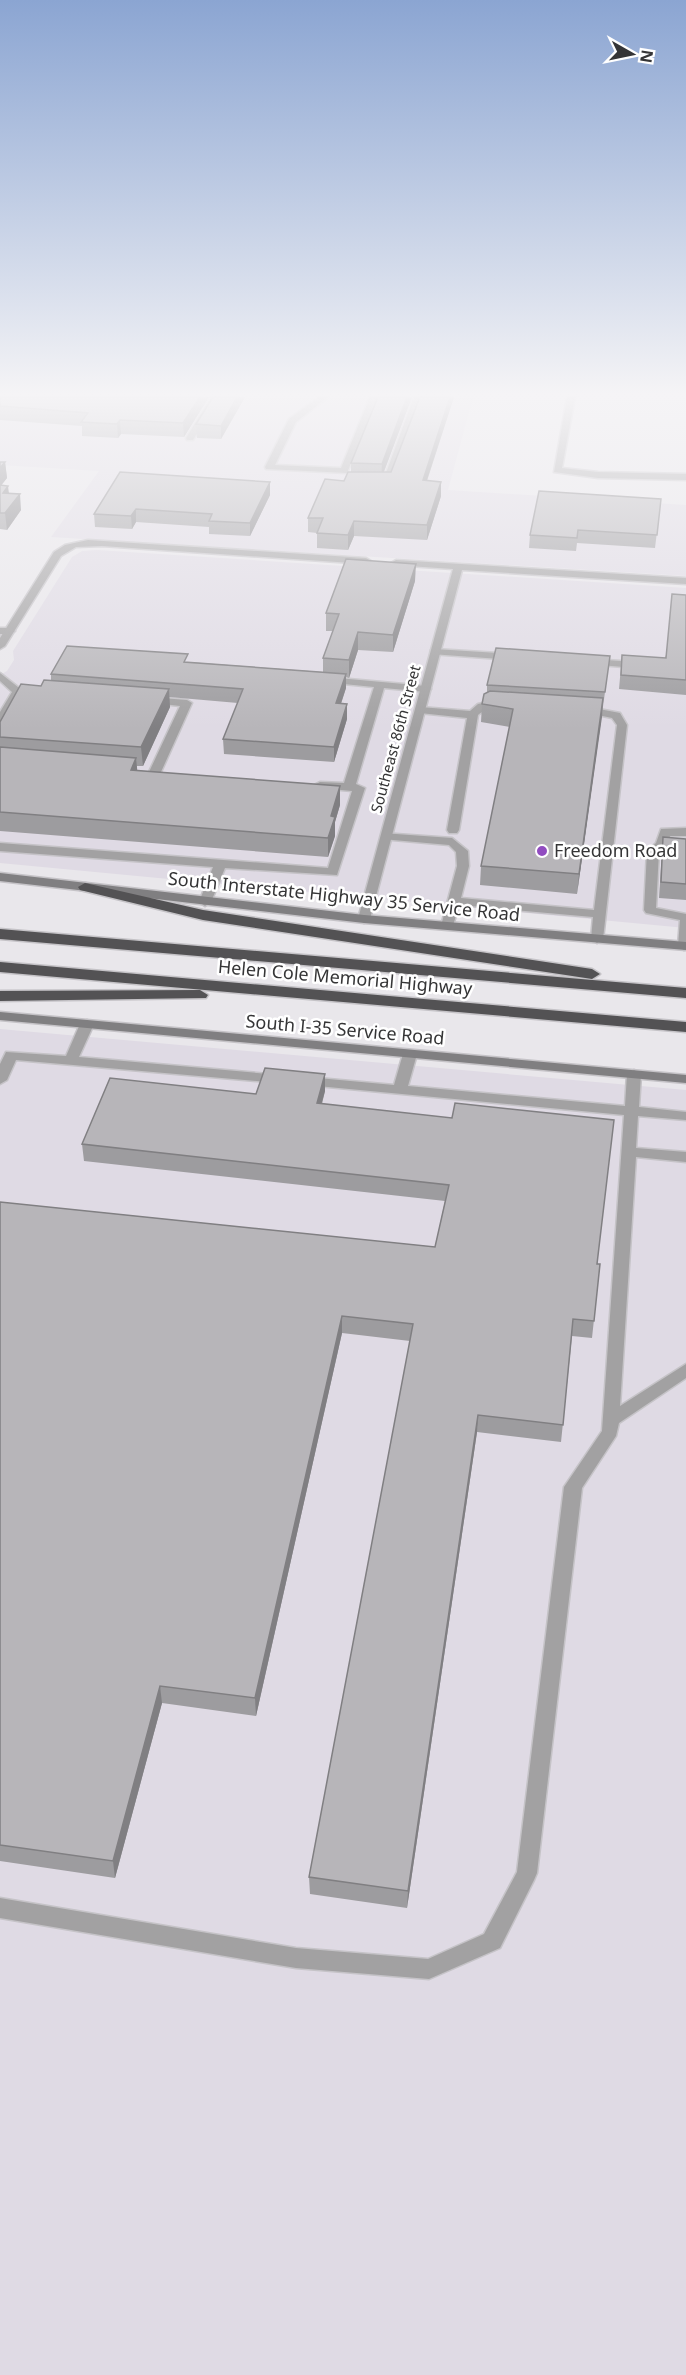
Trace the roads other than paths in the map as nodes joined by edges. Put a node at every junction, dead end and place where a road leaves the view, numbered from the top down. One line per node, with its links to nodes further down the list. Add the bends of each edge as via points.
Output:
1 (374, 562): 5 (street, via 78,544 57,554)
2 (386, 563): 3 (street)
3 (458, 567): 4 (street); 7 (street, Southeast 86th Street)
4 (686, 581)
5 (5, 631): 6 (street)
6 (0, 646)
7 (435, 652): 8 (street); 14 (street, Southeast 86th Street)
8 (530, 658)
9 (577, 661): 10 (street)
10 (636, 665)
11 (0, 676): 20 (street, via 23,691)
12 (310, 679): 13 (street)
13 (380, 684): 14 (street); 23 (street)
14 (426, 689): 18 (street, Southeast 86th Street)
15 (142, 699): 21 (street, via 187,703)
16 (509, 705): 19 (street, via 488,704)
17 (574, 708): 33 (street, via 616,715 622,725)
18 (420, 710): 19 (street); 26 (street, Southeast 86th Street)
19 (473, 715): 24 (street)
20 (0, 721)
21 (155, 772)
22 (303, 783): 23 (street)
23 (349, 787): 28 (street, via 359,788 333,872)
24 (453, 830)
25 (686, 832): 34 (street, via 665,832 662,845 653,851 650,910)
26 (386, 836): 31 (street, via 452,842 462,851 463,866); 35 (street, Southeast 86th Street)
27 (0, 847): 28 (street)
28 (220, 865): 32 (street)
29 (0, 877): 30 (main road, South Interstate Highway 35 Service Road)
30 (85, 887): 32 (main road, South Interstate Highway 35 Service Road); 41 (highway, via 203,915)
31 (453, 901): 33 (street); 36 (street)
32 (205, 902): 35 (main road, South Interstate Highway 35 Service Road)
33 (600, 914): 38 (street)
34 (685, 918): 39 (street)
35 (364, 919): 36 (main road, South Interstate Highway 35 Service Road)
36 (447, 926): 38 (main road, South Interstate Highway 35 Service Road)
37 (0, 934): 43 (highway, Helen Cole Memorial Highway)
38 (597, 939): 39 (main road, South Interstate Highway 35 Service Road)
39 (685, 946)
40 (0, 967): 42 (highway, Helen Cole Memorial Highway)
41 (686, 988)
42 (289, 993): 44 (highway); 47 (highway, Helen Cole Memorial Highway)
43 (686, 993)
44 (0, 996)
45 (0, 1016): 46 (main road, South I-35 Service Road)
46 (87, 1024): 48 (main road, South I-35 Service Road); 50 (street)
47 (686, 1027)
48 (410, 1054): 51 (main road, South I-35 Service Road); 54 (street)
49 (6, 1055): 50 (street); 53 (street)
50 (70, 1060): 54 (street)
51 (634, 1074): 52 (main road, South I-35 Service Road); 55 (street)
52 (686, 1079)
53 (0, 1080)
54 (400, 1090): 55 (street)
55 (632, 1110): 56 (street); 57 (street)
56 (686, 1116)
57 (630, 1152): 58 (street); 60 (street)
58 (686, 1157)
59 (686, 1370): 60 (street)
60 (611, 1420): 61 (street, via 610,1432 573,1487 527,1873 492,1941 429,1969 296,1958)
61 (0, 1908)

